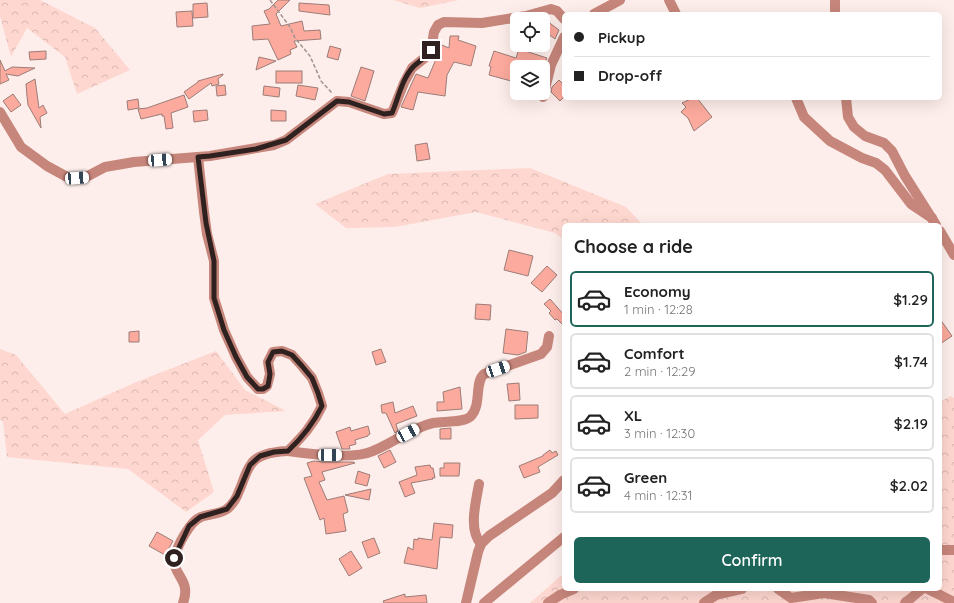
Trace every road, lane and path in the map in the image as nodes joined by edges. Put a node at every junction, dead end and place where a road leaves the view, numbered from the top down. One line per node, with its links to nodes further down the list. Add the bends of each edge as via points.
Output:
1 (270, 0): 13 (path, via 310,56 321,81)
2 (620, 0): 5 (street)
3 (669, 0): 6 (street)
4 (835, 0): 7 (street)
5 (598, 12)
6 (675, 12)
7 (835, 12)
8 (562, 17): 13 (street, via 551,9 526,16 482,22 444,22 438,25 434,32 431,50 427,56 412,68 404,82 392,113 384,114)
9 (562, 42): 10 (street)
10 (550, 68)
11 (797, 100): 16 (street, via 804,117 830,141 886,170 911,204)
12 (846, 100): 16 (street, via 848,117 854,127 865,136 884,143 892,151)
13 (337, 101): 15 (street, via 286,140 256,149)
14 (0, 112): 15 (street, via 21,147 69,178 86,177 105,167 134,162)
15 (198, 157): 20 (street, via 205,220 214,261 214,298 236,357 247,377 258,389 263,389 268,386 268,362 273,352 282,351 292,355 312,378 322,406 304,435)
16 (934, 222)
17 (942, 234): 18 (street)
18 (954, 255)
19 (549, 336): 20 (street, via 547,347 541,354 480,377 476,409 470,417 418,428 372,452 356,455 318,455)
20 (288, 451): 33 (street, via 260,456 250,465 237,496 227,509 200,517 189,526 174,558 176,569 185,585 186,595)
21 (562, 482): 24 (street, via 552,493)
22 (479, 484): 24 (street, via 474,517 477,539)
23 (562, 539): 35 (street)
24 (481, 544): 34 (street)
25 (942, 550): 26 (street)
26 (954, 550)
27 (569, 591): 36 (street)
28 (733, 591): 37 (street, via 716,595)
29 (781, 591): 38 (street, via 791,598 824,593 869,600)
30 (920, 591): 39 (street)
31 (932, 591): 32 (street)
32 (954, 602)
33 (183, 603)
34 (466, 603)
35 (484, 603)
36 (548, 603)
37 (704, 603)
38 (872, 603)
39 (905, 603)

